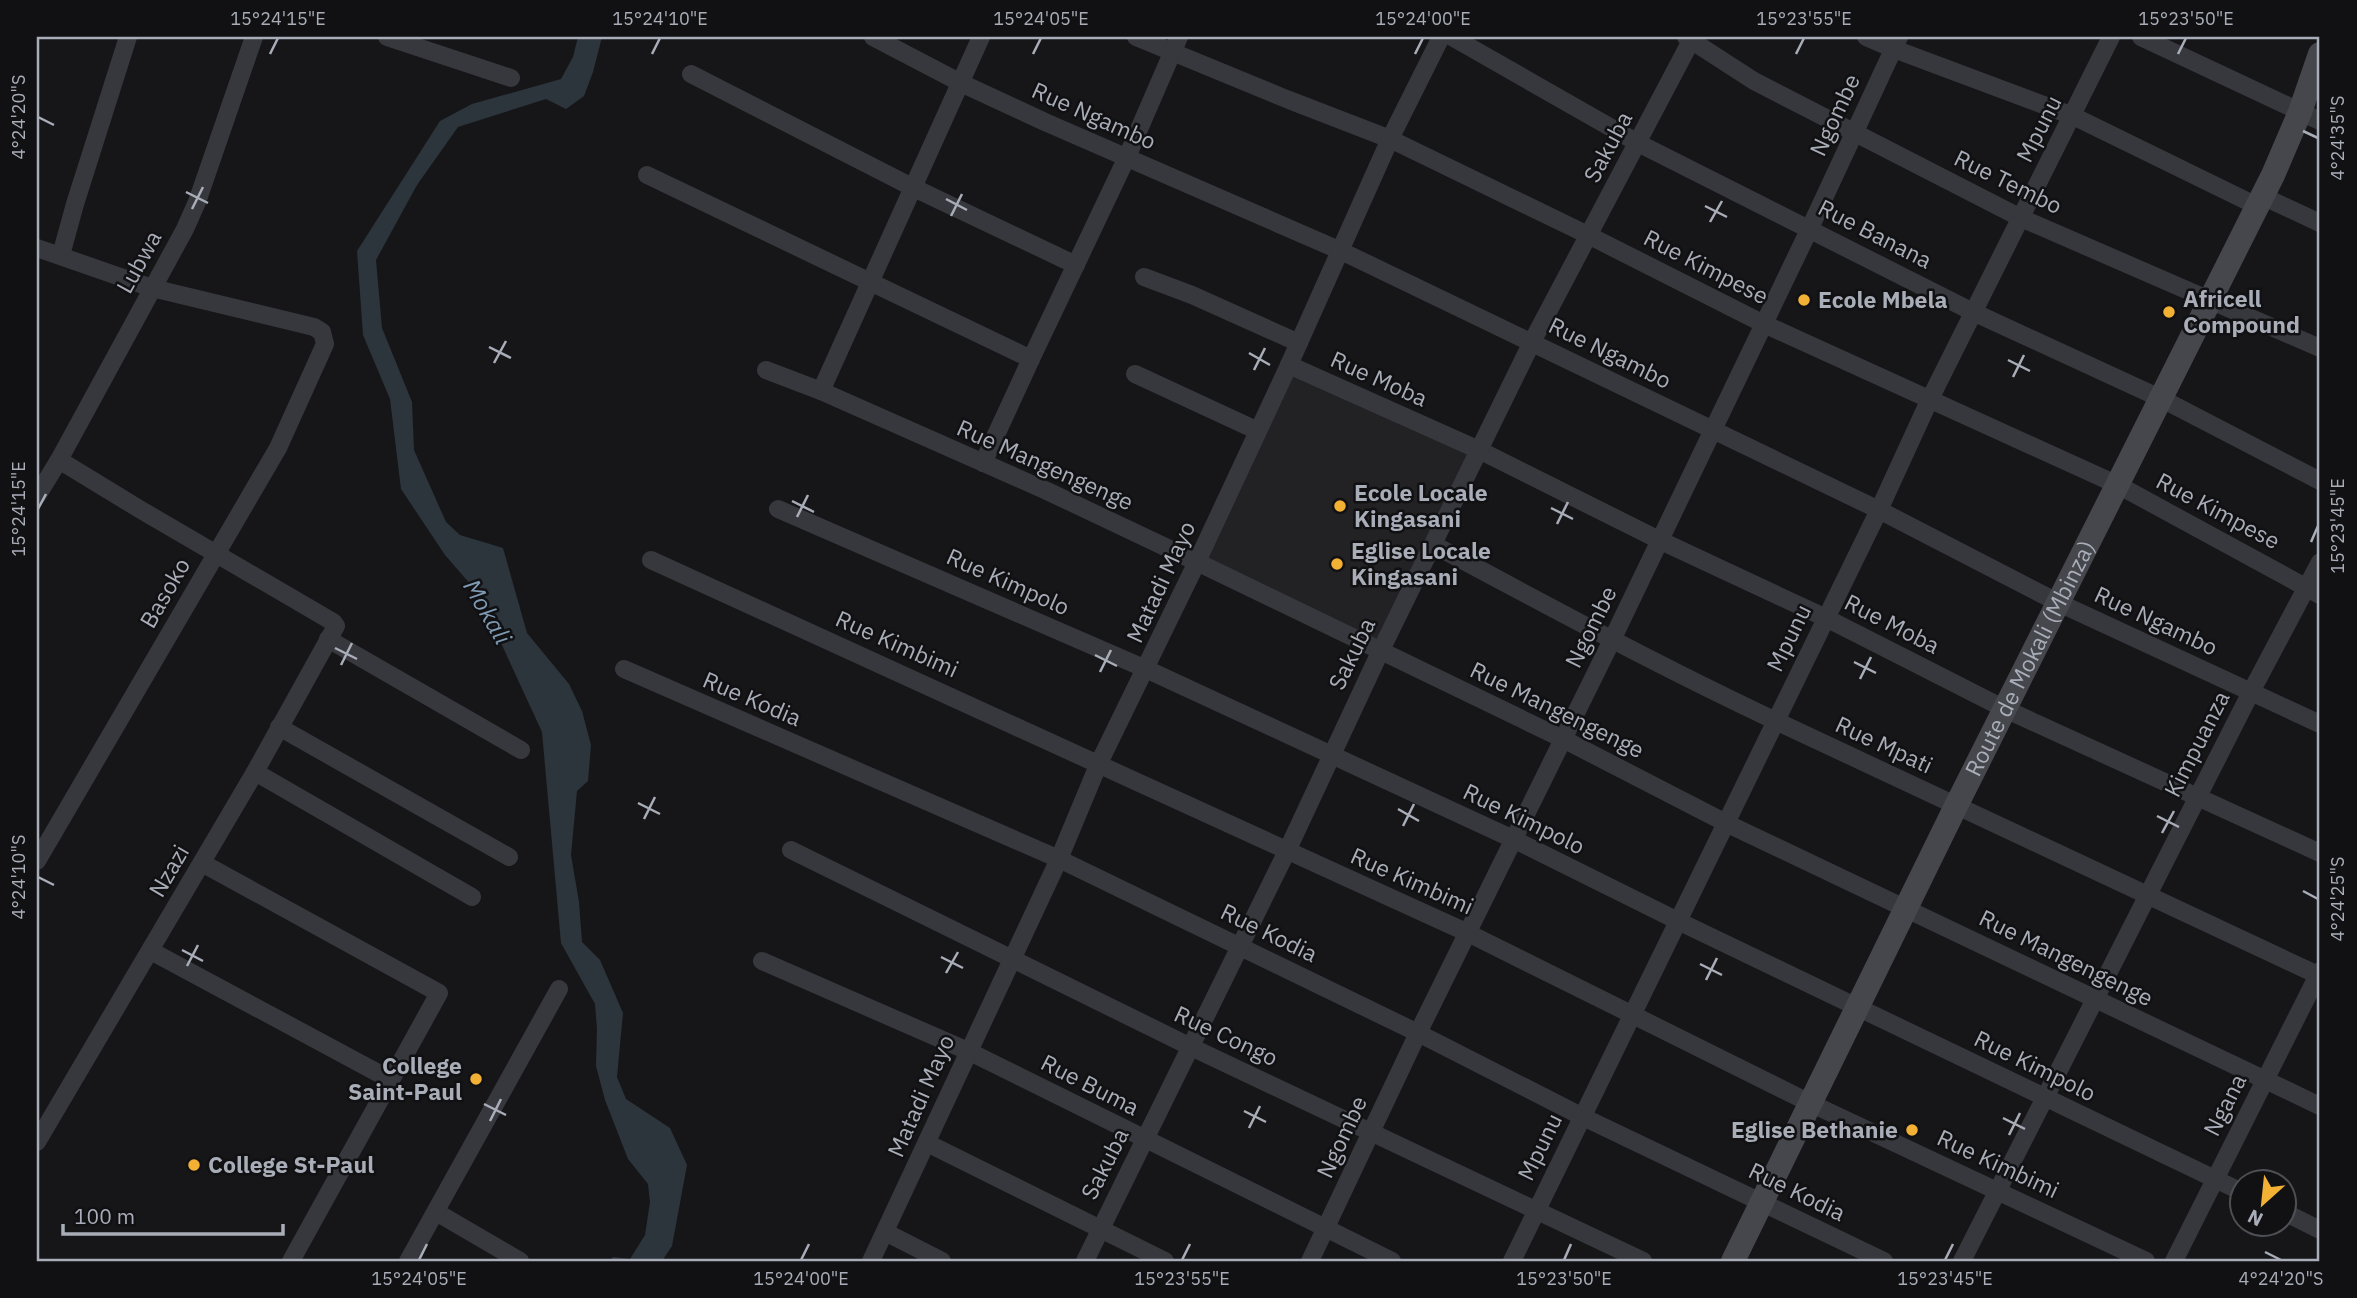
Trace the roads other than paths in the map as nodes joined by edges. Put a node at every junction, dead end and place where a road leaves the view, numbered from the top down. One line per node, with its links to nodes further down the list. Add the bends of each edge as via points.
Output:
1 (128, 37): 34 (street)
2 (254, 37): 38 (street, Lubwa, via 197,202)
3 (387, 37): 17 (street)
4 (873, 37): 18 (street, Rue Ngambo)
5 (981, 37): 18 (street)
6 (1136, 37): 14 (street, Rue Kimpese)
7 (1441, 37): 22 (street, Matadi Mayo)
8 (1452, 37): 23 (street, Rue Banana)
9 (1866, 37): 13 (street)
10 (2111, 37): 19 (street, Mpunu)
11 (2141, 37): 20 (street)
12 (1690, 38): 21 (street, Rue Tembo, via 1754,81); 23 (street, Sakuba)
13 (1896, 43): 19 (street); 21 (street, Ngombe)
14 (1175, 44): 22 (street, Rue Kimpese); 24 (street)
15 (2320, 54): 20 (street, Route de Mokali (Mbinza))
16 (691, 74): 26 (street)
17 (511, 78)
18 (961, 83): 24 (street, Rue Ngambo); 26 (street)
19 (2073, 116): 27 (street); 28 (street, Mpunu)
20 (2310, 116): 27 (street, Route de Mokali (Mbinza))
21 (1853, 133): 28 (street, Rue Tembo); 30 (street, Ngombe)
22 (1390, 139): 31 (street, Rue Kimpese); 33 (street, Matadi Mayo)
23 (1639, 143): 30 (street, Rue Banana); 31 (street, Sakuba)
24 (1126, 157): 33 (street, Rue Ngambo); 35 (street)
25 (646, 175): 37 (street)
26 (912, 187): 35 (street); 37 (street)
27 (2260, 201): 29 (street); 39 (street, Route de Mokali (Mbinza))
28 (2021, 218): 39 (street, Rue Tembo); 40 (street, Mpunu)
29 (2320, 223)
30 (1810, 228): 40 (street, Rue Banana); 41 (street, Ngombe)
31 (1588, 235): 41 (street, Rue Kimpese); 42 (street, Sakuba)
32 (37, 248): 34 (street)
33 (1341, 251): 42 (street, Rue Ngambo); 43 (street, Matadi Mayo)
34 (61, 255): 38 (street)
35 (1076, 265): 45 (street)
36 (1144, 277): 43 (street)
37 (868, 283): 45 (street); 49 (street)
38 (152, 288): 55 (street, Lubwa); 64 (street, Basoko, via 314,327 322,332 325,344 278,448)
39 (2210, 302): 44 (street, Rue Tembo); 50 (street, Route de Mokali (Mbinza))
40 (1973, 312): 50 (street, Rue Banana); 51 (street, Mpunu)
41 (1763, 324): 51 (street, Rue Kimpese); 52 (street, Ngombe)
42 (1532, 342): 52 (street, Rue Ngambo); 54 (street, Sakuba)
43 (1299, 343): 46 (street, Matadi Mayo)
44 (2320, 348)
45 (1031, 359): 56 (street)
46 (1289, 365): 53 (street, Matadi Mayo); 54 (street, Rue Moba)
47 (766, 370): 49 (street, Rue Mangengenge)
48 (1135, 374): 53 (street)
49 (821, 391): 56 (street, Rue Mangengenge)
50 (2162, 399): 57 (street, Rue Banana); 58 (street, Route de Mokali (Mbinza))
51 (1929, 401): 58 (street, Rue Kimpese); 61 (street, Mpunu)
52 (1711, 429): 61 (street, Rue Ngambo); 62 (street, Ngombe)
53 (1258, 431): 66 (street, Matadi Mayo)
54 (1479, 450): 62 (street, Rue Moba); 63 (street, Sakuba)
55 (60, 460): 59 (street, Lubwa); 64 (street)
56 (983, 463): 66 (street, Rue Mangengenge)
57 (2320, 481)
58 (2118, 485): 68 (street, Rue Kimpese); 69 (street, Route de Mokali (Mbinza))
59 (37, 496)
60 (778, 509): 75 (street, Rue Kimpolo)
61 (1879, 510): 69 (street, Rue Ngambo); 70 (street, Mpunu)
62 (1659, 540): 70 (street, Rue Moba); 72 (street, Ngombe)
63 (1434, 545): 72 (street, Rue Mpati); 73 (street, Sakuba)
64 (216, 554): 71 (street); 95 (street, Basoko)
65 (651, 560): 84 (street, Rue Kimbimi)
66 (1197, 562): 73 (street, Rue Mangengenge); 75 (street, Matadi Mayo)
67 (2320, 562): 68 (street, Kimpuanza)
68 (2314, 591): 76 (street, Kimpuanza)
69 (2059, 603): 76 (street, Rue Ngambo); 77 (street, Route de Mokali (Mbinza))
70 (1826, 618): 77 (street, Rue Moba); 78 (street, Mpunu)
71 (331, 631): 80 (street, Nzazi); 82 (street)
72 (1612, 640): 78 (street, Rue Mpati); 81 (street, Ngombe)
73 (1381, 650): 81 (street, Rue Mangengenge); 83 (street, Sakuba)
74 (624, 669): 94 (street, Rue Kodia)
75 (1146, 669): 83 (street, Rue Kimpolo); 84 (street, Matadi Mayo)
76 (2251, 692): 79 (street, Rue Ngambo); 86 (street, Kimpuanza)
77 (2005, 709): 86 (street, Rue Moba); 87 (street, Route de Mokali (Mbinza))
78 (1776, 721): 87 (street, Rue Mpati); 88 (street, Mpunu)
79 (2320, 724)
80 (279, 727): 85 (street, Nzazi); 93 (street)
81 (1563, 739): 88 (street, Rue Mangengenge); 89 (street, Ngombe)
82 (521, 750)
83 (1331, 756): 89 (street, Rue Kimpolo); 91 (street, Sakuba)
84 (1099, 763): 91 (street, Rue Kimbimi); 94 (street, Matadi Mayo)
85 (255, 772): 96 (street, Nzazi); 98 (street)
86 (2198, 797): 92 (street, Rue Moba); 97 (street, Kimpuanza)
87 (1956, 806): 97 (street, Rue Mpati); 99 (street, Route de Mokali (Mbinza))
88 (1726, 822): 99 (street, Rue Mangengenge); 100 (street, Mpunu)
89 (1513, 839): 100 (street, Rue Kimpolo); 101 (street, Ngombe)
90 (791, 850): 104 (street, Rue Congo)
91 (1287, 851): 101 (street, Rue Kimbimi); 102 (street, Sakuba)
92 (2320, 853)
93 (509, 857)
94 (1059, 859): 102 (street, Rue Kodia); 104 (street, Matadi Mayo)
95 (37, 861)
96 (202, 863): 103 (street, Nzazi); 114 (street, via 436,991 439,996)
97 (2148, 894): 106 (street, Rue Mpati); 108 (street, Kimpuanza)
98 (472, 897)
99 (1907, 909): 108 (street, Rue Mangengenge); 109 (street, Route de Mokali (Mbinza))
100 (1678, 922): 109 (street, Rue Kimpolo); 110 (street, Mpunu)
101 (1468, 933): 110 (street, Rue Kimbimi); 111 (street, Ngombe)
102 (1240, 946): 111 (street, Rue Kodia); 112 (street, Sakuba)
103 (151, 951): 114 (street); 122 (street, Nzazi)
104 (1012, 960): 112 (street, Rue Congo); 113 (street, Matadi Mayo)
105 (762, 961): 113 (street, Rue Buma)
106 (2320, 974): 115 (street, Ngana)
107 (559, 989): 129 (street)
108 (2095, 999): 115 (street, Rue Mangengenge); 116 (street, Kimpuanza)
109 (1858, 1008): 116 (street, Rue Kimpolo); 117 (street, Route de Mokali (Mbinza))
110 (1632, 1016): 117 (street, Rue Kimbimi); 119 (street, Mpunu)
111 (1418, 1033): 119 (street, Rue Kodia); 120 (street, Ngombe)
112 (1191, 1047): 120 (street, Rue Congo); 121 (street, Sakuba)
113 (968, 1051): 121 (street, Rue Buma); 123 (street, Matadi Mayo)
114 (391, 1080): 135 (street)
115 (2265, 1081): 118 (street, Rue Mangengenge); 124 (street, Ngana)
116 (2045, 1098): 124 (street, Rue Kimpolo); 126 (street, Kimpuanza)
117 (1812, 1104): 126 (street, Rue Kimbimi); 127 (street, Route de Mokali (Mbinza))
118 (2320, 1106)
119 (1583, 1116): 127 (street, Rue Kodia); 128 (street, Mpunu)
120 (1372, 1131): 128 (street, Rue Congo); 132 (street, Ngombe)
121 (1145, 1140): 131 (street, Sakuba); 132 (street, Rue Buma)
122 (37, 1142)
123 (927, 1143): 131 (street); 134 (street, Matadi Mayo)
124 (2215, 1179): 125 (street, Rue Kimpolo); 150 (street, Ngana)
125 (2228, 1185)
126 (1998, 1191): 148 (street, Kimpuanza); 149 (street, Rue Kimbimi)
127 (1762, 1203): 146 (street, Route de Mokali (Mbinza)); 147 (street, Rue Kodia)
128 (1537, 1210): 144 (street, Mpunu); 145 (street, Rue Congo)
129 (436, 1212): 136 (street); 137 (street)
130 (2298, 1219): 133 (street)
131 (1100, 1228): 140 (street, Sakuba); 141 (street)
132 (1326, 1228): 142 (street, Ngombe); 143 (street, Rue Buma)
133 (2320, 1230)
134 (884, 1232): 138 (street, Matadi Mayo); 139 (street)
135 (291, 1261)
136 (408, 1261)
137 (520, 1261)
138 (871, 1261)
139 (942, 1261)
140 (1085, 1261)
141 (1165, 1261)
142 (1310, 1261)
143 (1392, 1261)
144 (1512, 1261)
145 (1643, 1261)
146 (1733, 1261)
147 (1884, 1261)
148 (1962, 1261)
149 (2146, 1261)
150 (2174, 1261)

